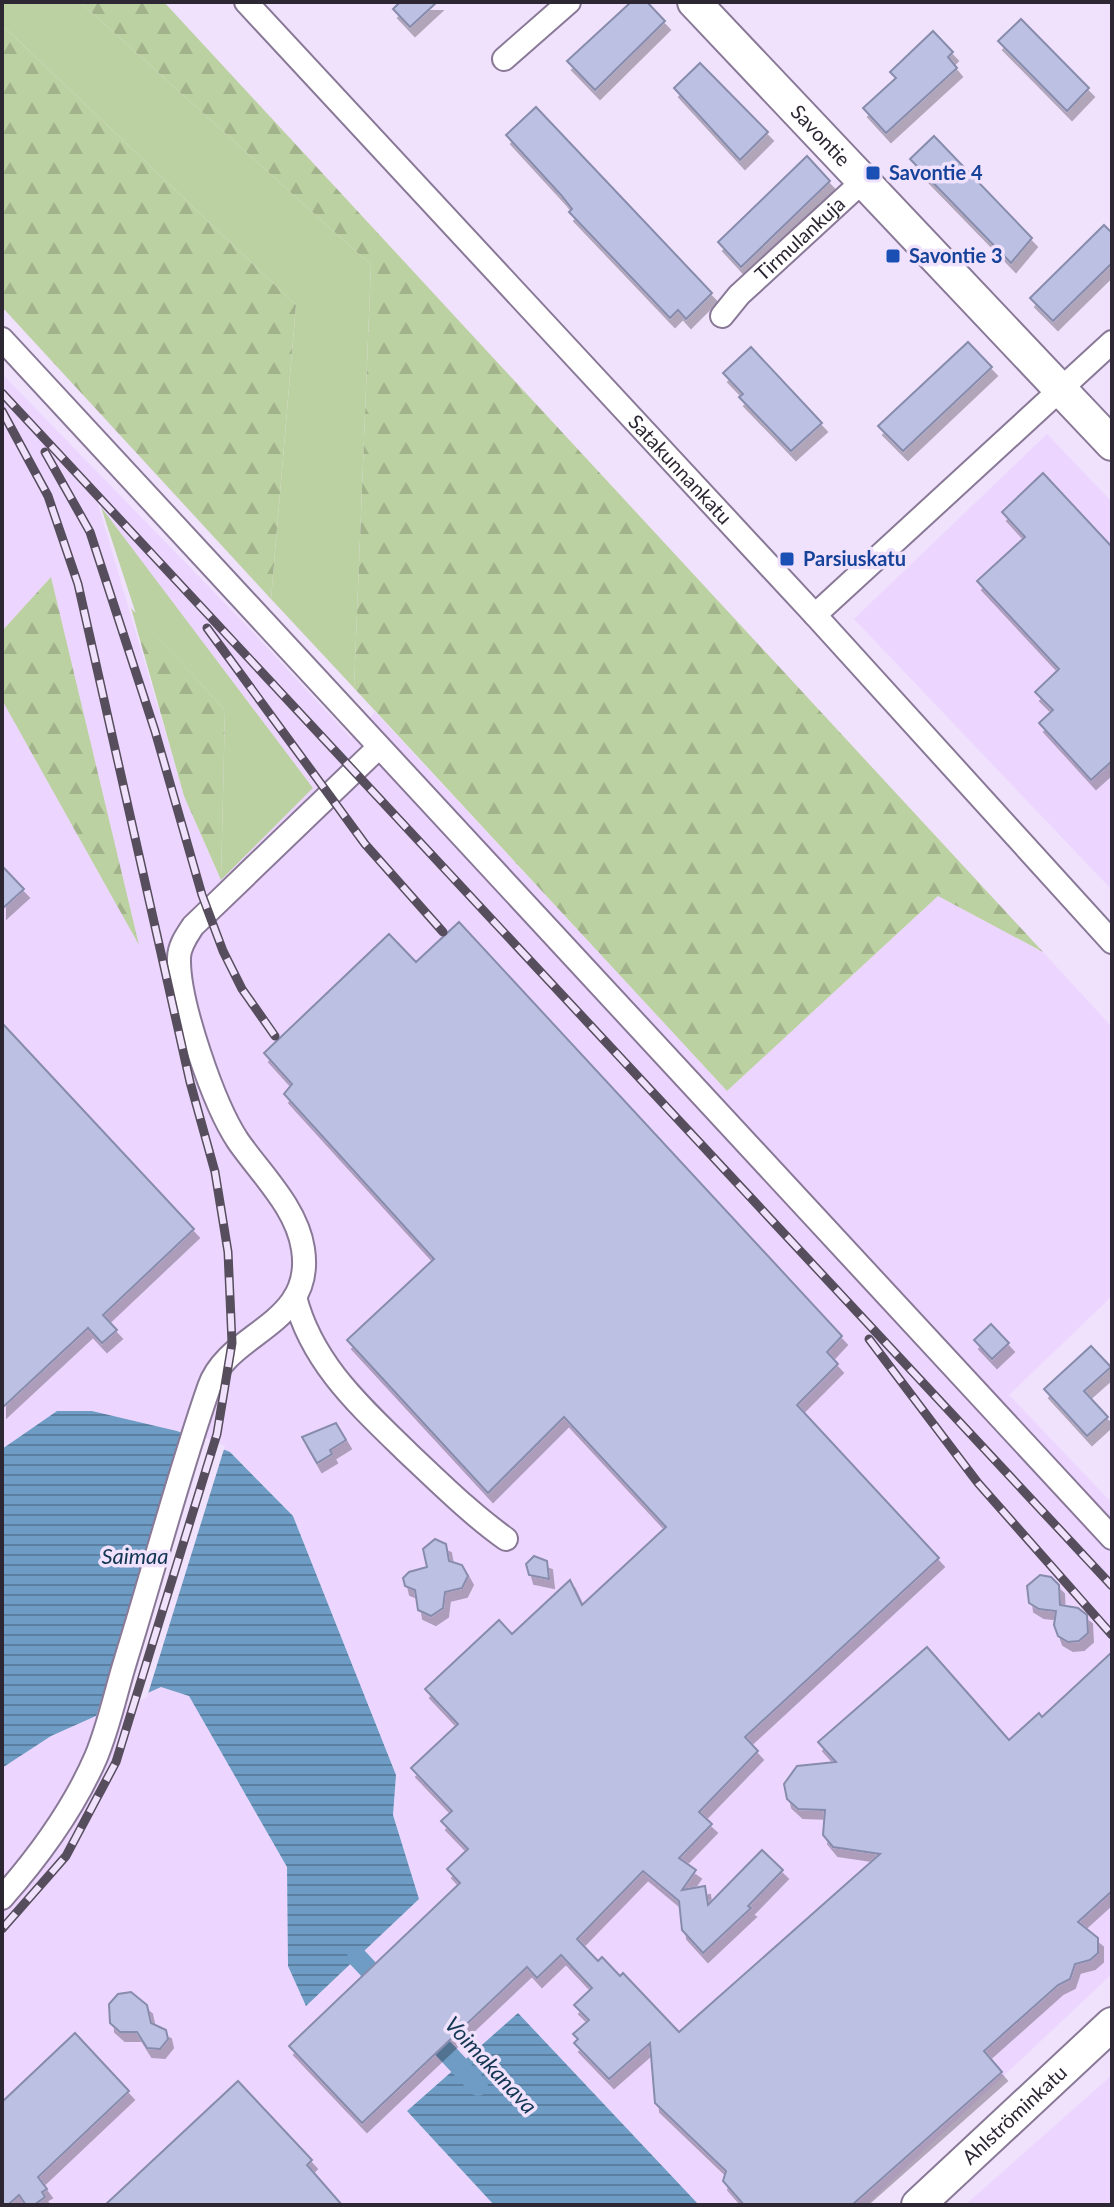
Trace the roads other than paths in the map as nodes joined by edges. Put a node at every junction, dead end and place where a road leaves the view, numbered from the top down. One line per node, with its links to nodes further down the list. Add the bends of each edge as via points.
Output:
1 (246, 2): 11 (street, Satakunnankatu)
2 (569, 2): 4 (street)
3 (694, 2): 5 (street, Savontie)
4 (504, 59)
5 (862, 182): 6 (street, Tirmulankuja); 9 (street, Savontie)
6 (722, 316)
7 (2, 339): 12 (street)
8 (1112, 342): 9 (street)
9 (1063, 390): 10 (street, Savontie); 11 (street)
10 (1112, 444)
11 (815, 615): 13 (street, Satakunnankatu)
12 (378, 748): 14 (street, via 193,926 178,955 200,1051 223,1115 296,1228 303,1249); 15 (street)
13 (1112, 942)
14 (295, 1297): 16 (street, via 302,1326 348,1394 473,1516); 17 (street, via 282,1316 218,1368 96,1756 57,1830)
15 (1112, 1538)
16 (506, 1539)
17 (2, 1898)
18 (1112, 2024): 19 (street, Ahlströminkatu)
19 (918, 2205)

